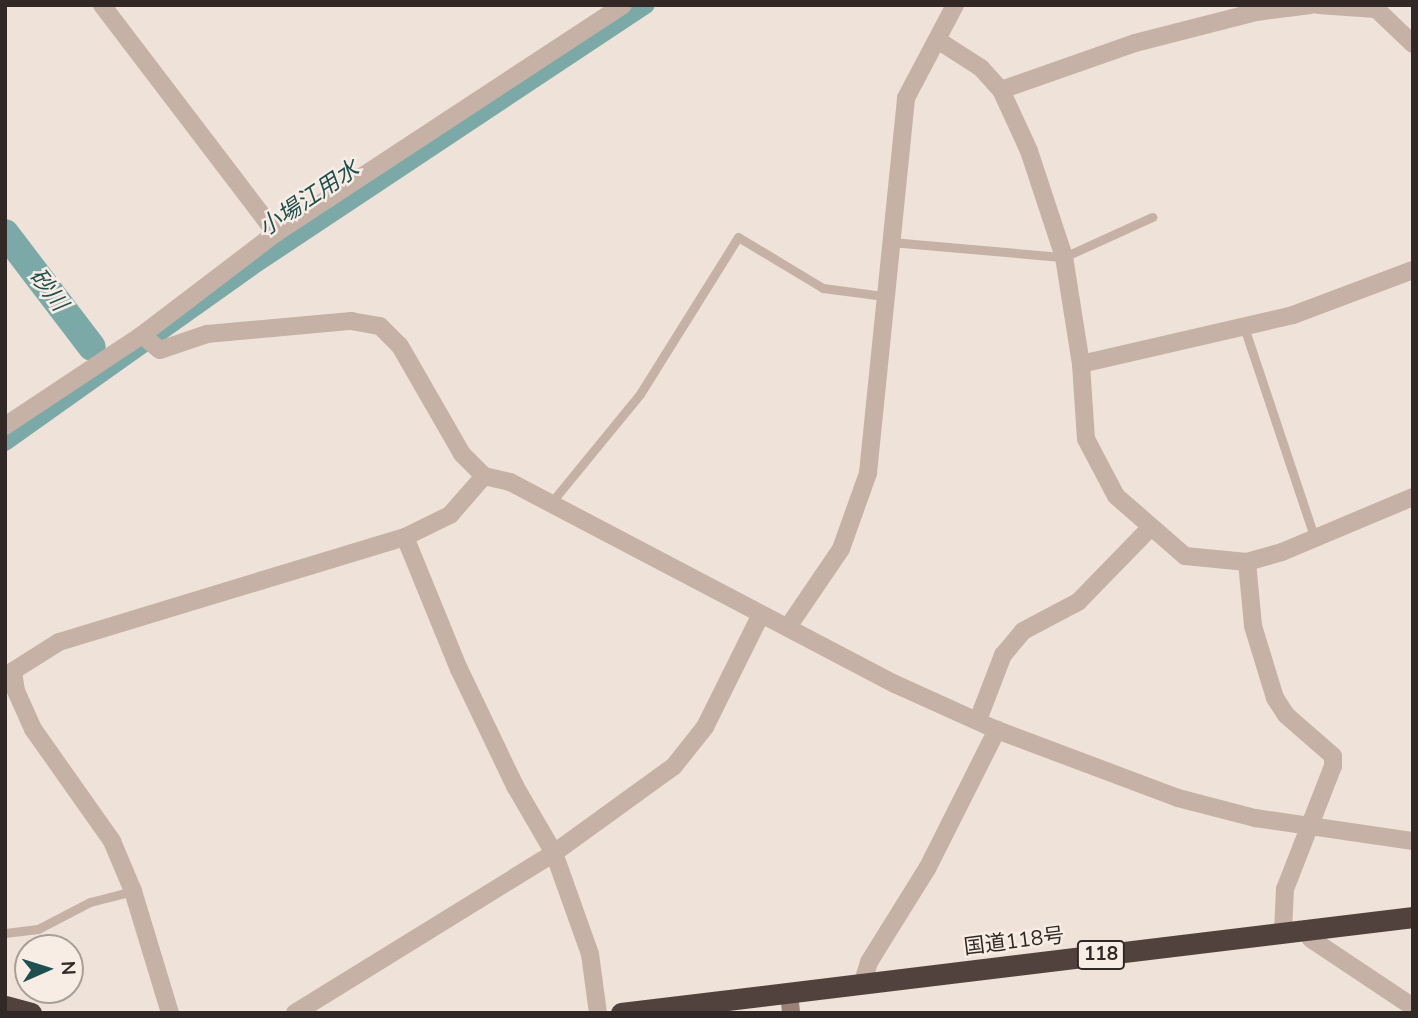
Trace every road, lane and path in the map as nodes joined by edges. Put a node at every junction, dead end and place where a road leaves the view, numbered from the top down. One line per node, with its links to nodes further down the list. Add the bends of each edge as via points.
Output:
1 (102, 5): 11 (street)
2 (623, 5): 11 (street)
3 (954, 5): 7 (street)
4 (1311, 5): 9 (street, via 1256,12 1135,43)
5 (1318, 5): 6 (street)
6 (1374, 7): 8 (street)
7 (939, 41): 9 (street, via 981,68); 12 (street, via 906,98)
8 (1413, 44)
9 (1001, 90): 13 (street, via 1029,151)
10 (1152, 217): 13 (lane)
11 (276, 233): 17 (street)
12 (889, 242): 13 (lane); 15 (street)
13 (1064, 257): 18 (street)
14 (1413, 270): 16 (street, via 1293,315)
15 (884, 296): 22 (lane, via 823,288 738,237 640,394); 28 (street, via 868,472 841,549)
16 (1244, 327): 18 (street); 25 (lane)
17 (150, 342): 19 (street); 20 (street, via 176,348 207,334 351,321 380,326 400,346 462,454)
18 (1081, 364): 23 (street, via 1086,439 1116,496)
19 (5, 426)
20 (484, 476): 22 (street, via 510,482); 24 (street, via 450,516)
21 (1413, 497): 25 (street)
22 (549, 505): 27 (street)
23 (1150, 528): 26 (street, via 1185,556); 29 (street, via 1078,602 1023,631 1003,655)
24 (405, 537): 33 (street, via 459,669 515,786); 34 (street, via 59,642 13,671 16,691 33,729 112,841)
25 (1315, 539): 26 (street)
26 (1247, 562): 31 (street, via 1253,626 1275,698 1286,715 1333,756)
27 (760, 616): 28 (street); 33 (street, via 690,751)
28 (788, 627): 29 (street, via 895,684)
29 (978, 720): 30 (street)
30 (997, 730): 31 (street, via 1178,798 1255,818); 39 (street, via 927,870 869,962)
31 (1310, 824): 32 (street); 37 (street, via 1285,889)
32 (1413, 841)
33 (554, 853): 45 (street); 46 (street, via 590,954)
34 (133, 891): 38 (lane, via 90,902 38,929); 44 (street)
35 (1413, 917): 36 (highway, 国道118号 / 118)
36 (1308, 930): 37 (highway, 国道118号 / 118); 42 (street, via 1311,939)
37 (1283, 932): 39 (highway, 国道118号 / 118)
38 (5, 933)
39 (862, 985): 40 (highway, 国道118号 / 118)
40 (790, 1003): 47 (highway, 国道118号 / 118)
41 (5, 1006): 43 (highway)
42 (1413, 1007)
43 (31, 1013)
44 (170, 1013)
45 (295, 1013)
46 (598, 1013)
47 (621, 1013)

